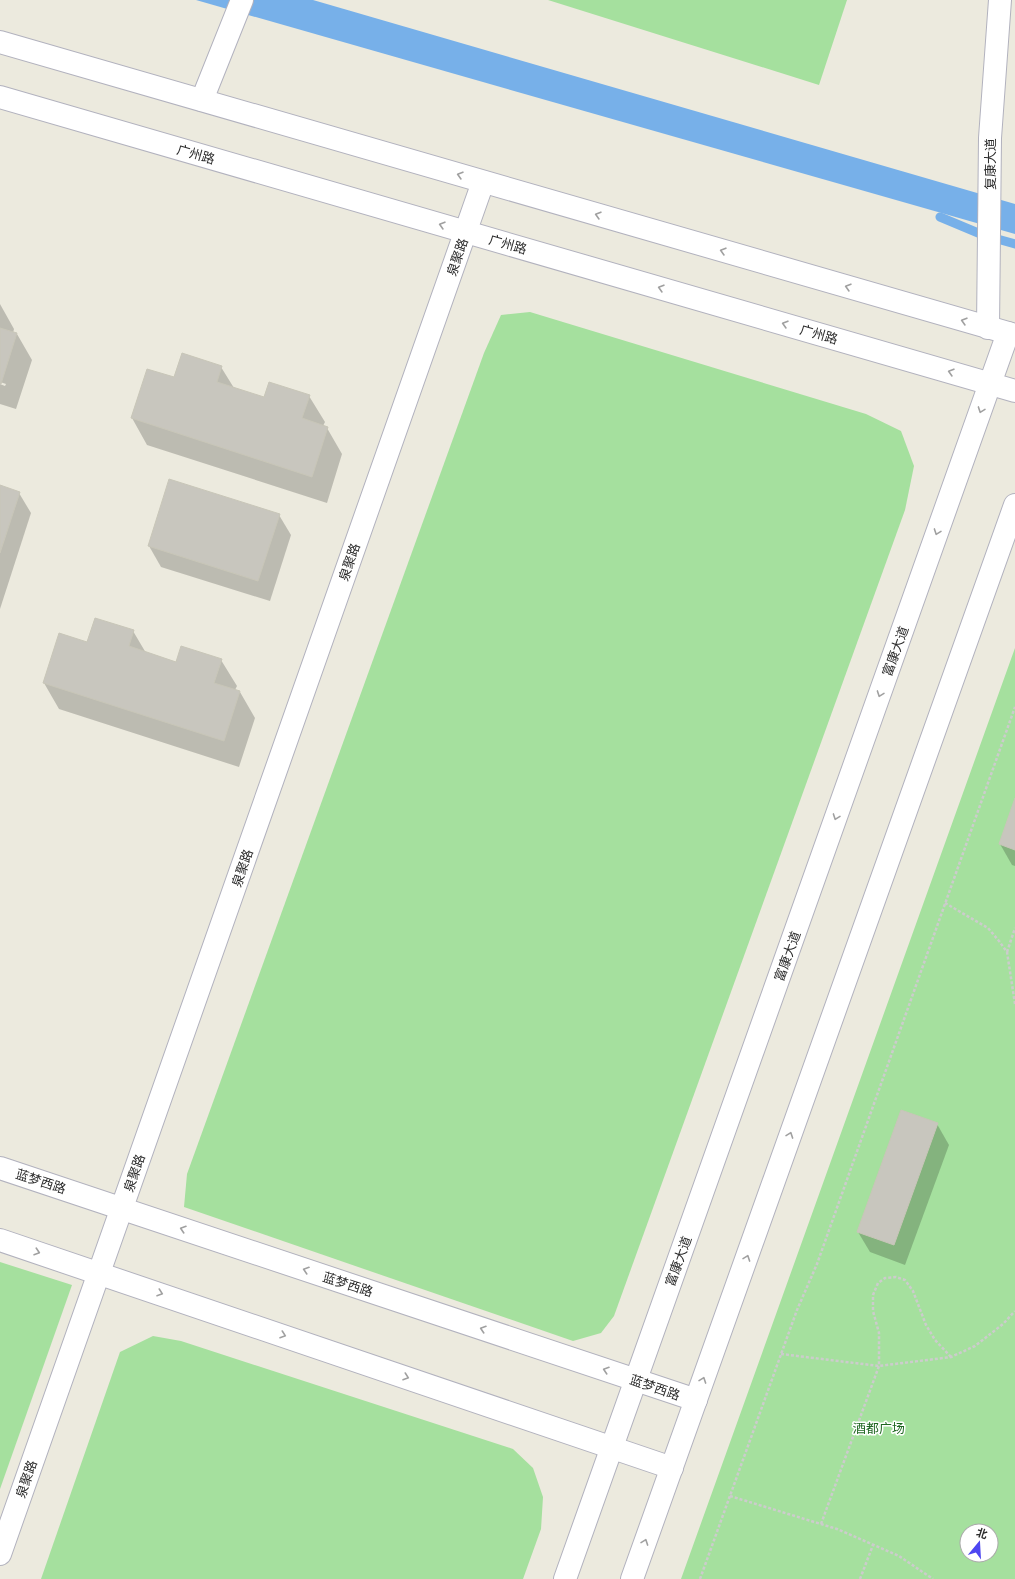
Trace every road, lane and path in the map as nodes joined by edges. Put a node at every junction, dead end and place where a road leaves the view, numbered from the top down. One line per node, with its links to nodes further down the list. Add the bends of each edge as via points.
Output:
1 (242, 0): 5 (street)
2 (1000, 0): 8 (street, 复康大道, via 990,138 989,252)
3 (0, 42): 5 (street)
4 (0, 97): 7 (street, 广州路, one-way to 4)
5 (202, 100): 6 (street, one-way to 5)
6 (483, 182): 7 (street, 泉聚路); 8 (street, one-way to 6)
7 (466, 232): 9 (street, 广州路, one-way to 7); 18 (street, 泉聚路)
8 (1004, 332): 9 (street, 富康大道)
9 (990, 384): 10 (street, 广州路); 25 (street, 富康大道, one-way to 25)
10 (1015, 391)
11 (1015, 505): 26 (street, one-way to 11)
12 (1015, 707): 13 (path)
13 (945, 903): 15 (path, via 988,928); 22 (path, via 817,1264)
14 (1015, 928): 15 (path)
15 (1006, 952): 16 (path)
16 (1015, 1004)
17 (0, 1168): 18 (street, 蓝梦西路)
18 (122, 1208): 20 (street, 泉聚路); 25 (street, 蓝梦西路, one-way to 18)
19 (0, 1240): 20 (street, one-way to 20)
20 (99, 1272): 27 (street, one-way to 27); 32 (street, 泉聚路)
21 (1015, 1311): 23 (path, via 975,1346)
22 (781, 1354): 24 (path); 29 (path)
23 (951, 1357): 24 (path); 24 (path, via 935,1340 926,1325 913,1291 905,1280 896,1276 878,1282 873,1295 873,1311 879,1333)
24 (879, 1366): 30 (path)
25 (636, 1380): 26 (street, 蓝梦西路); 27 (street, 富康大道)
26 (696, 1400): 28 (street)
27 (612, 1447): 28 (street); 33 (street, 富康大道)
28 (672, 1468): 34 (street, one-way to 28)
29 (730, 1496): 30 (path); 35 (path)
30 (821, 1524): 31 (path)
31 (872, 1545): 36 (path); 37 (path, via 899,1556)
32 (0, 1554)
33 (565, 1579)
34 (632, 1579)
35 (700, 1579)
36 (860, 1579)
37 (933, 1579)

